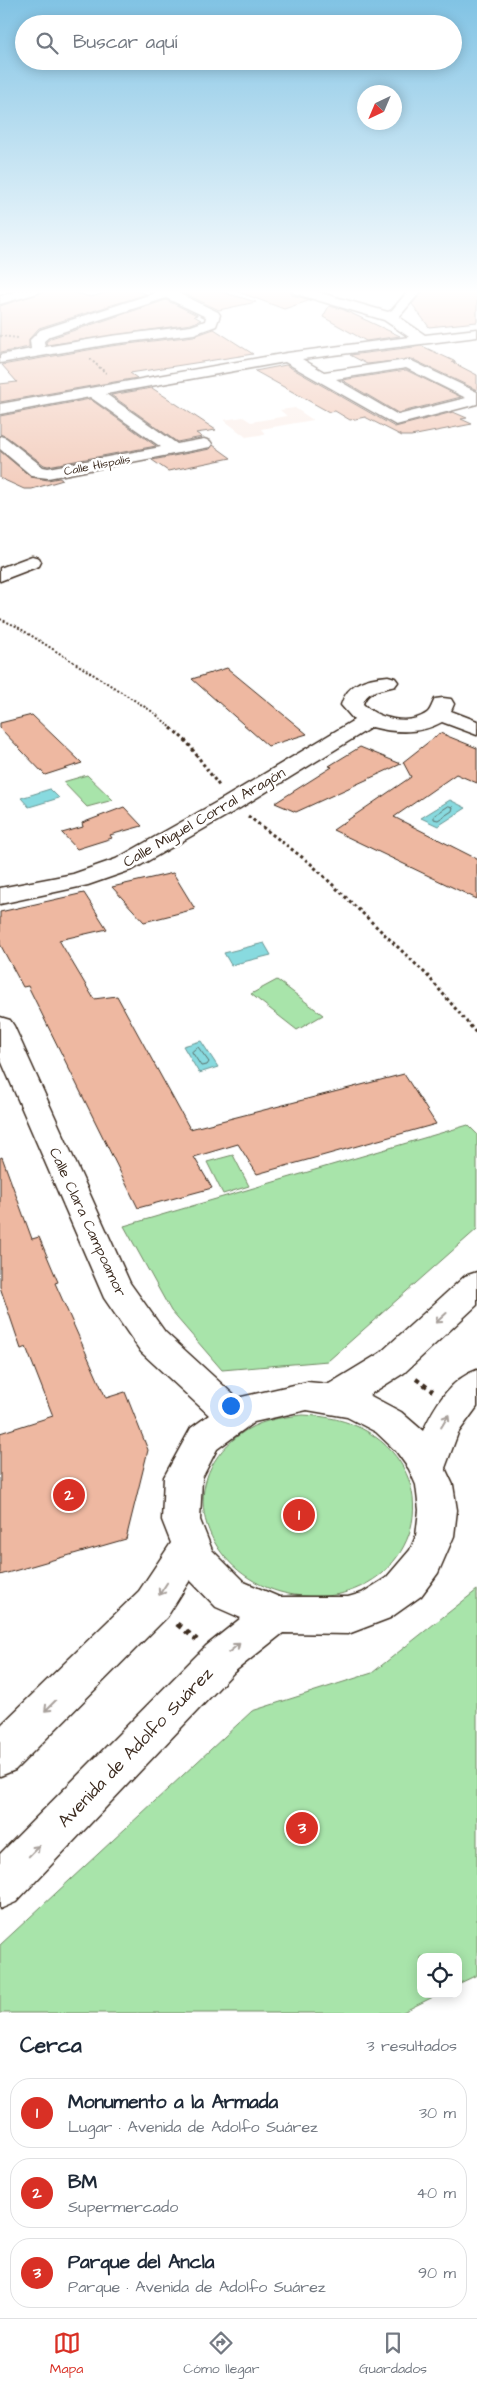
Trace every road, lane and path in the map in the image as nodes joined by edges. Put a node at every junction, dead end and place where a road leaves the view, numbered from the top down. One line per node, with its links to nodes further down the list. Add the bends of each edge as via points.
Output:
1 (120, 384): 5 (path)
2 (133, 384): 5 (street)
3 (333, 384): 4 (street, via 396,420 469,403 474,399)
4 (450, 384)
5 (122, 386): 6 (street)
6 (93, 392): 7 (street); 10 (street)
7 (0, 409)
8 (1, 442): 10 (street, Calle Hispalis, via 38,472 48,473)
9 (204, 444): 10 (street, Calle Hispalis)
10 (175, 450)
11 (32, 562): 12 (street)
12 (0, 575)
13 (388, 682): 14 (street, via 360,689 353,696 352,704)
14 (369, 720): 15 (street, via 408,726 426,722 441,709); 16 (street, Calle Miguel Corral Aragón, via 232,804 125,864 79,880)
15 (477, 728)
16 (0, 896)
17 (0, 1026): 22 (street, Calle Clara Campoamor, via 116,1289 153,1342)
18 (477, 1285): 19 (street, one-way to 19)
19 (392, 1363): 20 (path); 21 (street)
20 (466, 1395): 23 (street, one-way to 20, via 437,1434)
21 (334, 1398): 22 (street, via 281,1397); 23 (street, via 389,1422 411,1442)
22 (232, 1415): 24 (street, via 208,1434 199,1446 190,1459 180,1487 180,1517)
23 (428, 1466): 26 (street, via 437,1492 439,1518 433,1545 420,1570 399,1591 372,1608 341,1617 309,1620)
24 (189, 1548): 25 (street, one-way to 25); 26 (street, via 203,1570 223,1589)
25 (152, 1604): 27 (path); 28 (street, one-way to 28)
26 (275, 1615): 27 (street, Avenida de Adolfo Suárez, one-way to 26)
27 (220, 1658): 29 (street, Avenida de Adolfo Suárez, one-way to 27)
28 (0, 1755)
29 (0, 1886)

